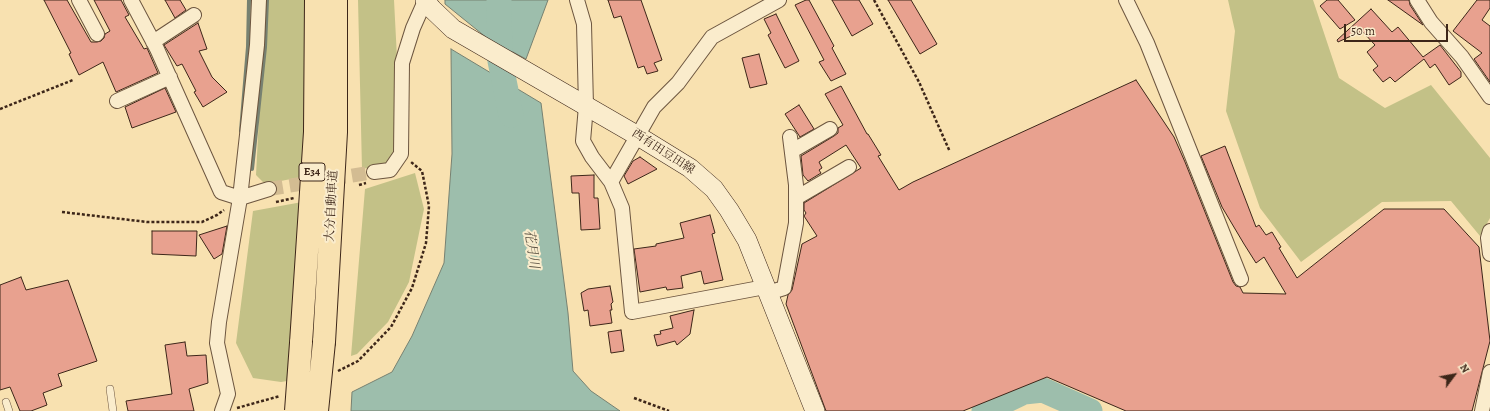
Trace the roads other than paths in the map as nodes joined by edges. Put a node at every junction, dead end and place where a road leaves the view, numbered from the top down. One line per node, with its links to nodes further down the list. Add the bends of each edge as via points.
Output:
1 (79, 0): 12 (street)
2 (131, 0): 13 (street)
3 (259, 0): 26 (street, via 257,45)
4 (316, 0): 39 (highway, 大分自動車道 / E34, bridge, via 315,132)
5 (336, 0): 40 (highway, 大分自動車道 / E34, bridge, via 336,132 324,342)
6 (577, 0): 17 (street, via 584,24)
7 (779, 0): 19 (street, via 712,37 678,83 654,107)
8 (1126, 0): 30 (street, via 1147,43)
9 (1417, 0): 15 (street, via 1431,22 1462,57)
10 (429, 3): 17 (main road, 西有田豆田線, via 453,29); 23 (street, via 413,28 402,63 401,154 390,170)
11 (194, 15): 13 (street)
12 (97, 34)
13 (153, 42): 14 (street)
14 (170, 77): 16 (street); 26 (street, via 221,192)
15 (1490, 97)
16 (117, 101)
17 (580, 102): 19 (main road, 西有田豆田線); 24 (street, via 583,141)
18 (830, 129): 21 (street)
19 (638, 136): 24 (street); 31 (main road, 西有田豆田線, via 690,168 714,189 746,240)
20 (790, 137): 21 (street)
21 (792, 151): 27 (street)
22 (849, 166): 27 (street)
23 (374, 172)
24 (611, 182): 31 (street, via 622,208 632,312)
25 (271, 196): 26 (street)
26 (240, 198): 35 (street, via 217,343 228,394)
27 (796, 198): 31 (street, via 796,223 784,288)
28 (1490, 231): 29 (street)
29 (1490, 254)
30 (1241, 279)
31 (766, 290): 36 (main road, 西有田豆田線)
32 (1490, 372): 41 (street)
33 (110, 389): 38 (lane)
34 (6, 402): 37 (lane)
35 (226, 410)
36 (814, 410)
37 (9, 411)
38 (113, 411)
39 (296, 411)
40 (317, 411)
41 (1482, 411)

